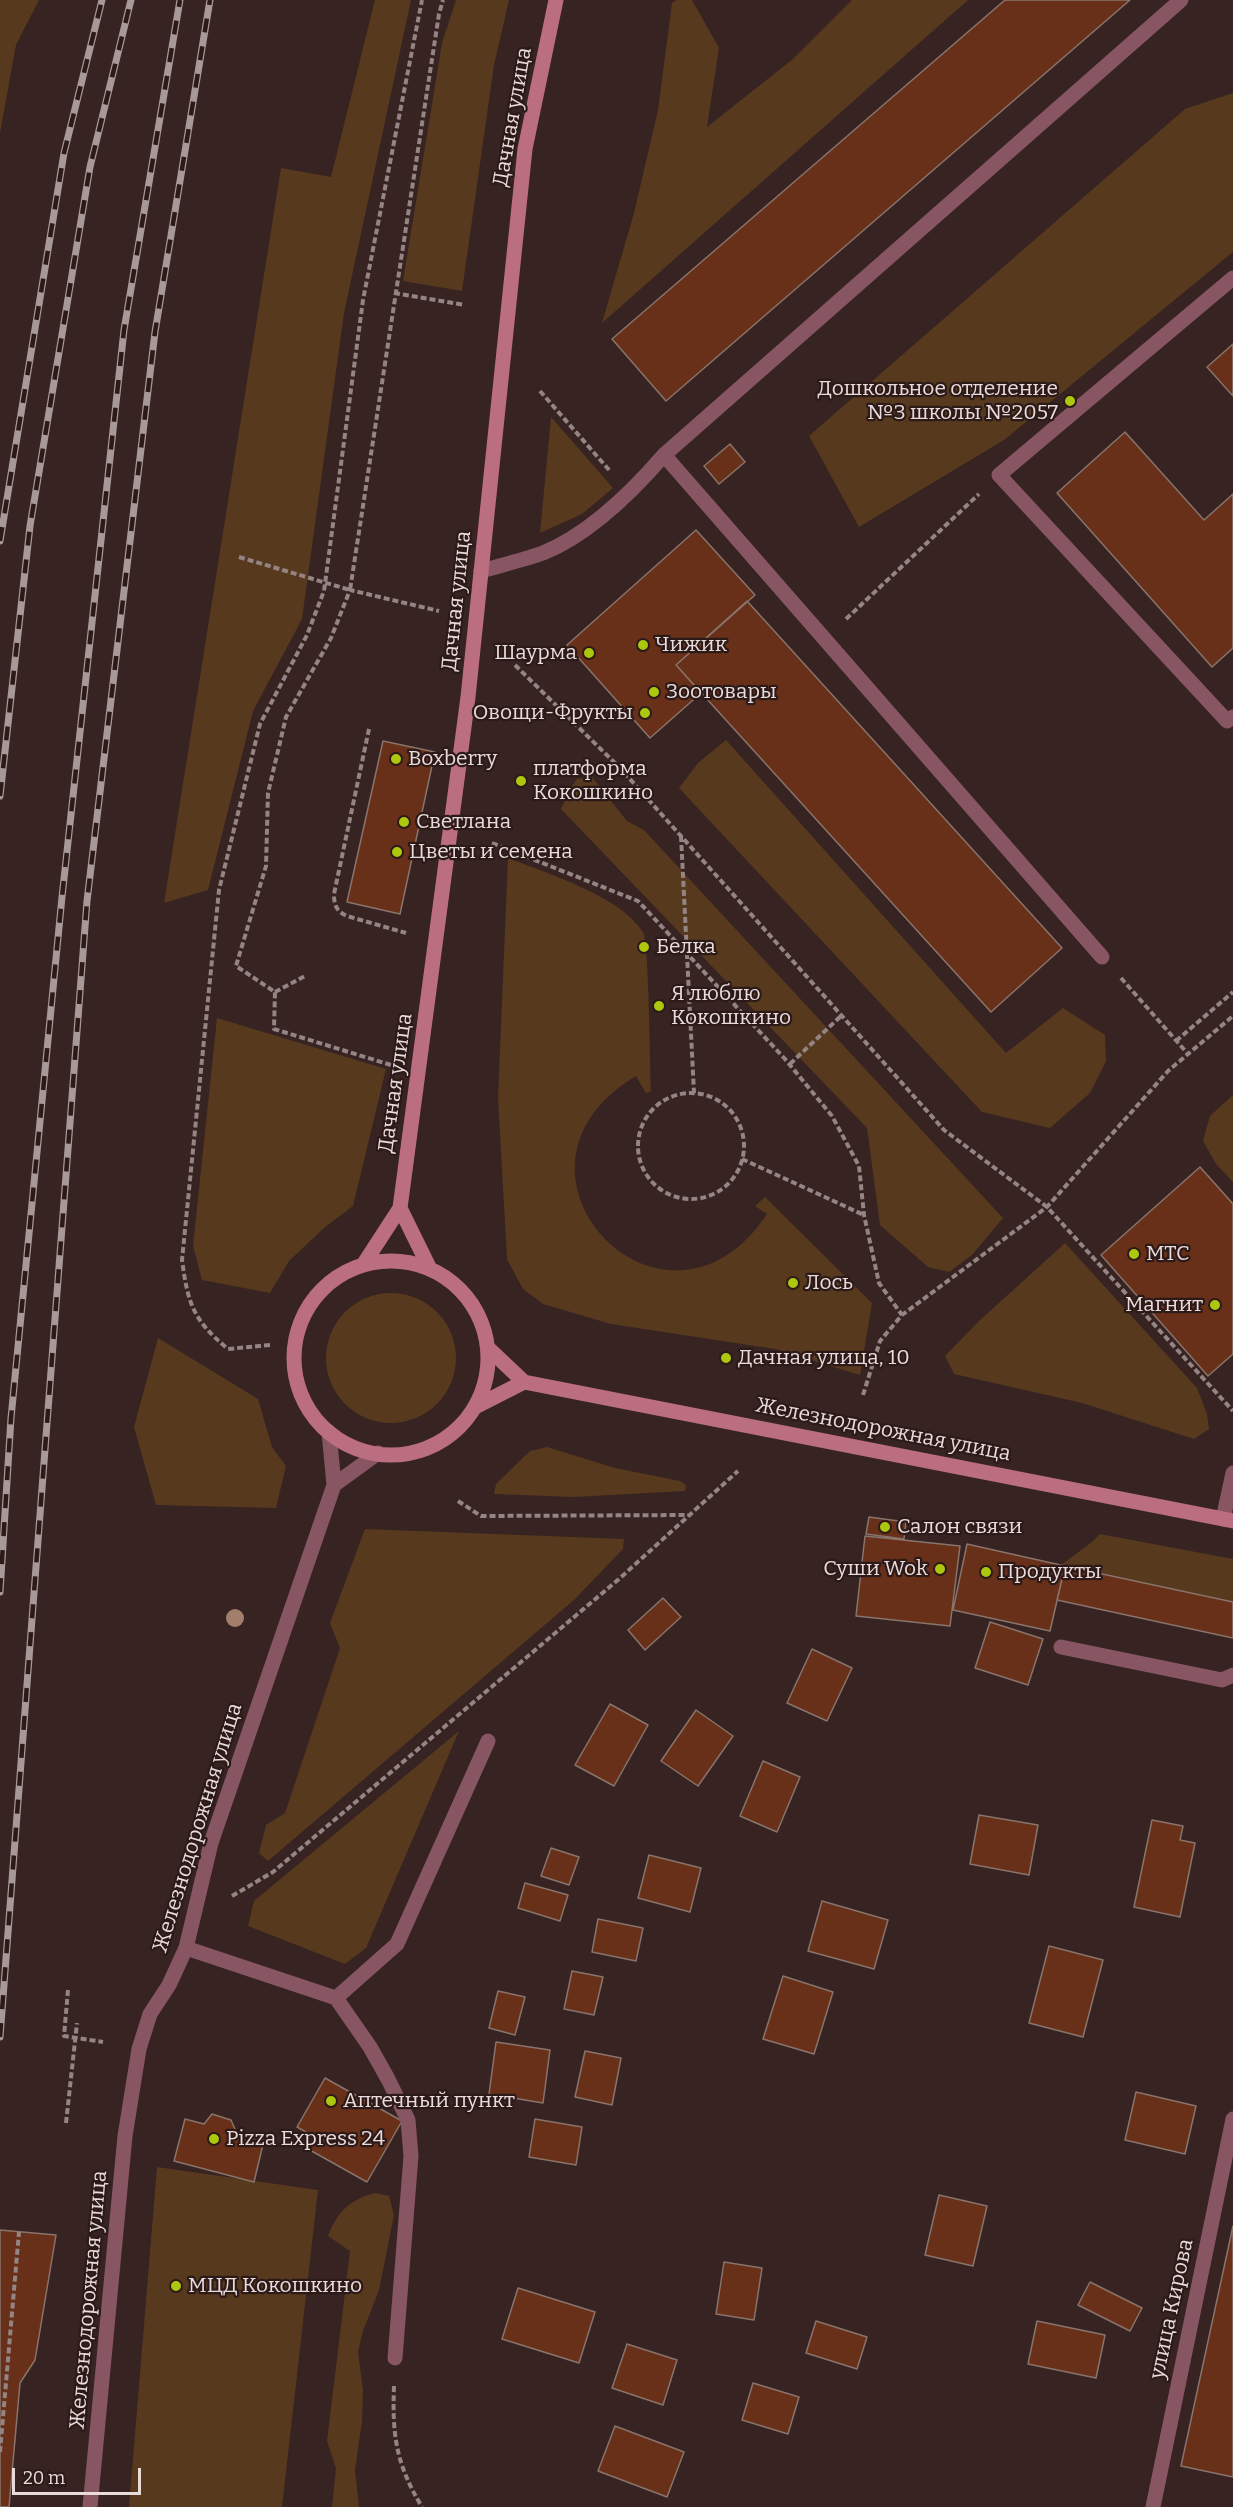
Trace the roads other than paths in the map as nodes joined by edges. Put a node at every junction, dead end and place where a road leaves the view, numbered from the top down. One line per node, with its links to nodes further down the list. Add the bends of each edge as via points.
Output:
1 (556, 0): 5 (street, Дачная улица, via 525,149)
2 (1181, 0): 4 (street)
3 (1233, 278): 6 (street, via 999,475 1227,721)
4 (664, 455): 5 (street, via 630,494 584,530 545,552); 7 (street)
5 (481, 571): 8 (street, Дачная улица)
6 (1233, 717)
7 (1102, 957)
8 (400, 1208): 9 (street, Дачная улица); 10 (street)
9 (363, 1265): 10 (street, via 382,1260 413,1262); 14 (street, via 327,1284 307,1308 296,1336 293,1367 301,1396 317,1422)
10 (430, 1269): 11 (street, via 465,1293 481,1319)
11 (488, 1348): 12 (street); 13 (street, via 486,1379)
12 (524, 1382): 13 (street); 18 (street, Железнодорожная улица)
13 (475, 1407): 15 (street, via 455,1431 429,1448 399,1455)
14 (329, 1432): 15 (street, via 341,1442); 17 (street, Железнодорожная улица)
15 (378, 1453): 17 (street)
16 (1233, 1473): 18 (street)
17 (334, 1485): 22 (street, Железнодорожная улица, via 211,1843)
18 (1228, 1520)
19 (1061, 1647): 20 (street, via 1222,1680)
20 (1233, 1675)
21 (488, 1741): 23 (street, via 397,1944)
22 (186, 1948): 23 (street); 26 (street, Железнодорожная улица, via 150,2014 139,2049 125,2136)
23 (336, 1998): 25 (street, via 370,2047 408,2120 411,2156)
24 (1233, 2119): 27 (street, улица Кирова)
25 (395, 2358)
26 (90, 2507)
27 (1153, 2507)

